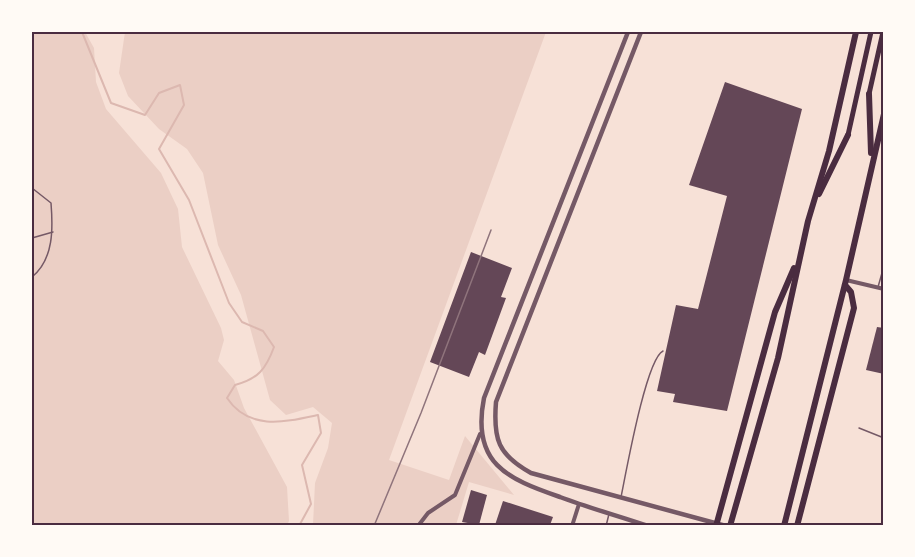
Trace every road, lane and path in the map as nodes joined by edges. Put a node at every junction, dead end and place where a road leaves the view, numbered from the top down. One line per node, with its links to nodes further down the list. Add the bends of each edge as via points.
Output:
1 (628, 32): 22 (street, via 484,398)
2 (641, 32): 24 (street, via 496,402 495,418 500,446 518,465)
3 (856, 32): 11 (main road, via 829,151)
4 (871, 32): 8 (main road)
5 (883, 32): 6 (main road)
6 (869, 94): 9 (main road)
7 (884, 114): 9 (main road)
8 (848, 135): 11 (main road)
9 (872, 159): 17 (main road)
10 (32, 188): 12 (lane, via 51,203)
11 (813, 202): 14 (main road)
12 (53, 232): 13 (lane); 16 (lane, via 47,256)
13 (32, 238)
14 (800, 255): 27 (main road, via 775,312); 32 (main road, via 778,358)
15 (884, 266): 18 (lane)
16 (32, 277)
17 (846, 283): 18 (street); 33 (main road); 34 (main road, via 854,308)
18 (878, 287): 19 (street)
19 (884, 289)
20 (663, 351): 24 (lane, via 656,356 644,392)
21 (859, 428): 23 (lane)
22 (480, 434): 25 (street, via 498,468 510,478); 28 (street, via 455,495 428,513)
23 (884, 438)
24 (621, 498): 27 (street)
25 (579, 504): 26 (street); 29 (street)
26 (609, 513): 30 (lane); 31 (street)
27 (716, 524): 32 (street)
28 (418, 525)
29 (572, 525)
30 (606, 525)
31 (648, 525)
32 (728, 525)
33 (784, 525)
34 (797, 525)

